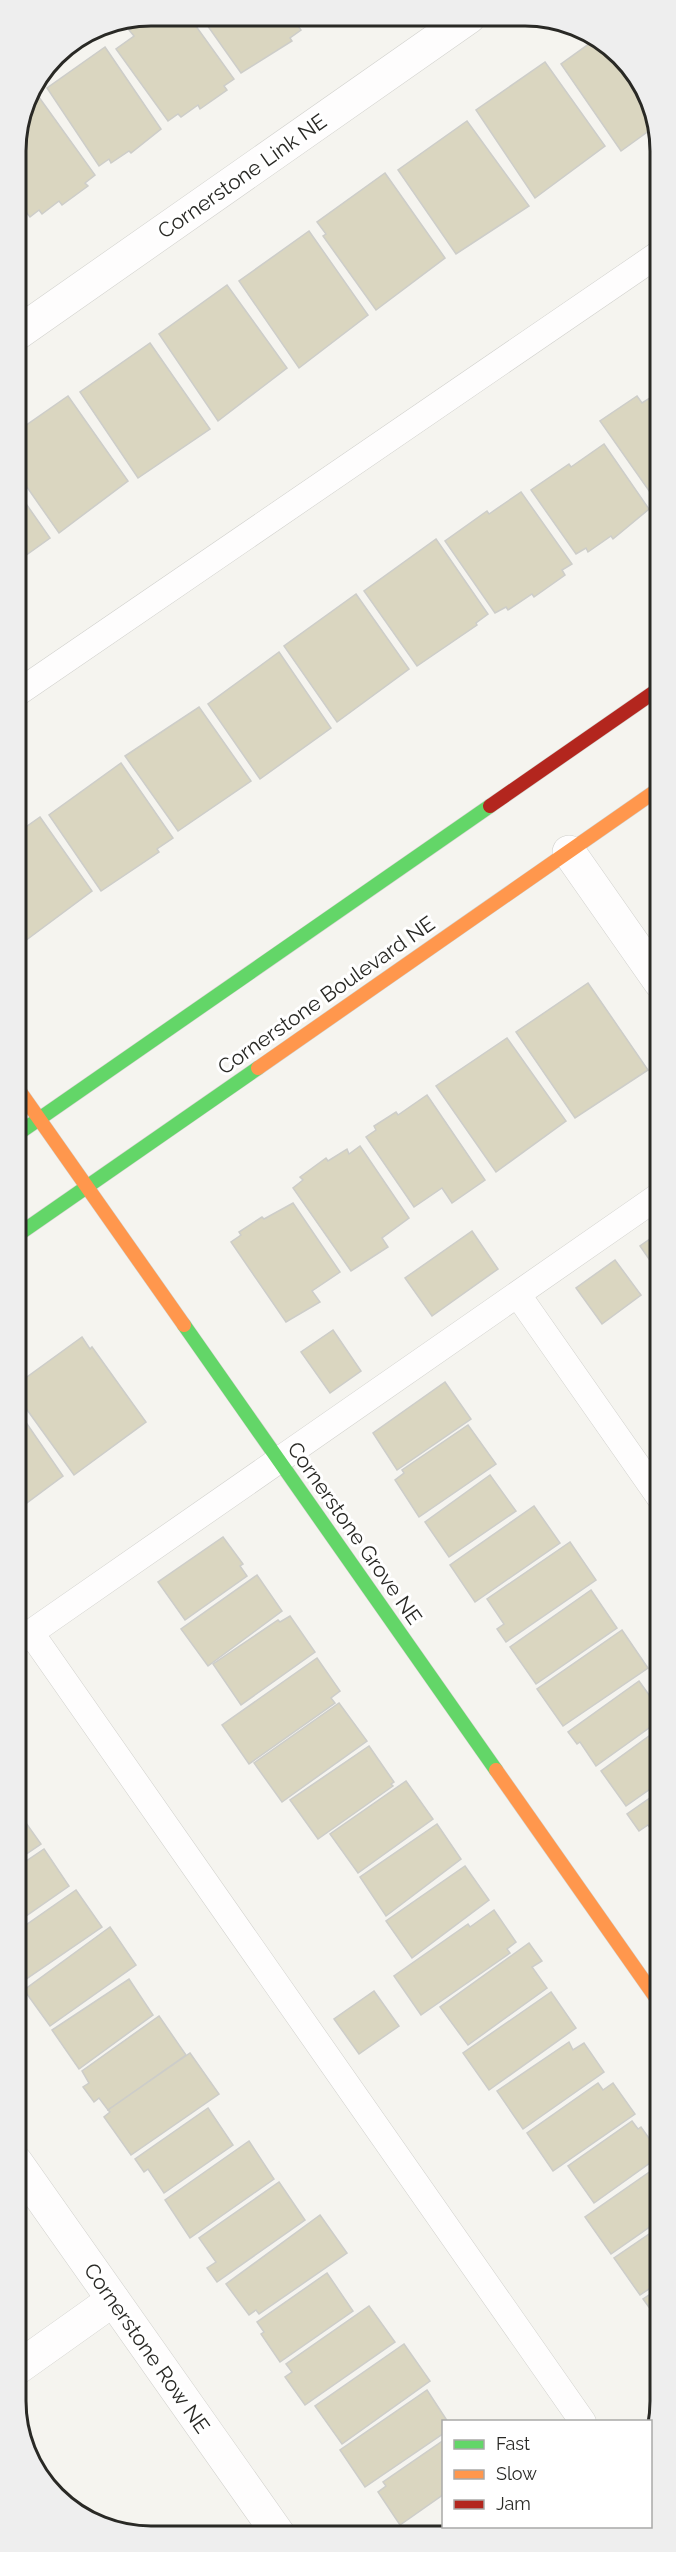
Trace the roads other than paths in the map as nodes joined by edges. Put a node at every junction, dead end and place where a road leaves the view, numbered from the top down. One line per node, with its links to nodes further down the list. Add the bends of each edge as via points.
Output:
1 (456, 26): 3 (street, Cornerstone Link NE)
2 (651, 259): 4 (lane)
3 (26, 327)
4 (26, 686)
5 (651, 694): 10 (street)
6 (651, 795): 7 (street, Cornerstone Boulevard NE)
7 (569, 852): 8 (street); 12 (street, Cornerstone Boulevard NE)
8 (651, 969)
9 (26, 1100): 10 (street, Cornerstone Grove NE)
10 (39, 1119): 11 (street); 12 (street, Cornerstone Grove NE)
11 (26, 1128)
12 (87, 1188): 14 (street, Cornerstone Boulevard NE); 16 (street, Cornerstone Grove NE)
13 (651, 1202): 15 (lane)
14 (26, 1229)
15 (518, 1295): 16 (lane); 17 (lane)
16 (279, 1461): 18 (lane); 20 (street, Cornerstone Grove NE)
17 (650, 1484)
18 (26, 1636)
19 (26, 1642): 24 (lane)
20 (650, 1990)
21 (26, 2176): 22 (street, Cornerstone Row NE)
22 (113, 2300): 23 (street); 25 (street, Cornerstone Row NE)
23 (26, 2362)
24 (582, 2420)
25 (273, 2526)

